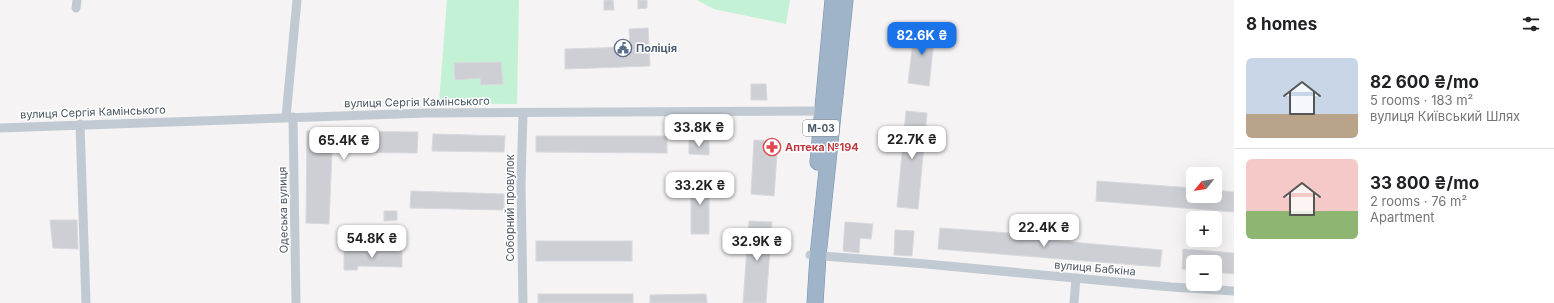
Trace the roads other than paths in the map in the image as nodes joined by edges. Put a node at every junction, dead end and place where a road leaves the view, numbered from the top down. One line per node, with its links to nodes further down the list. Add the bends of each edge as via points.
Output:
1 (297, 0): 6 (street, Одеська вулиця)
2 (833, 0): 4 (highway, М-03)
3 (845, 0): 4 (highway, М-03)
4 (828, 111): 5 (street, вулиця Сергія Камінського); 9 (highway, М-03)
5 (523, 113): 6 (street, вулиця Сергія Камінського); 14 (street, Соборний провулок)
6 (290, 117): 7 (street, вулиця Сергія Камінського); 13 (street, Одеська вулиця)
7 (80, 124): 8 (street, вулиця Сергія Камінського); 12 (street)
8 (0, 128)
9 (814, 256): 10 (street, вулиця Бабкіна); 15 (highway, М-03); 16 (highway, М-03)
10 (1076, 278): 11 (street, вулиця Бабкіна); 17 (street)
11 (1234, 291)
12 (86, 303)
13 (296, 303)
14 (522, 303)
15 (806, 303)
16 (815, 303)
17 (1074, 303)

